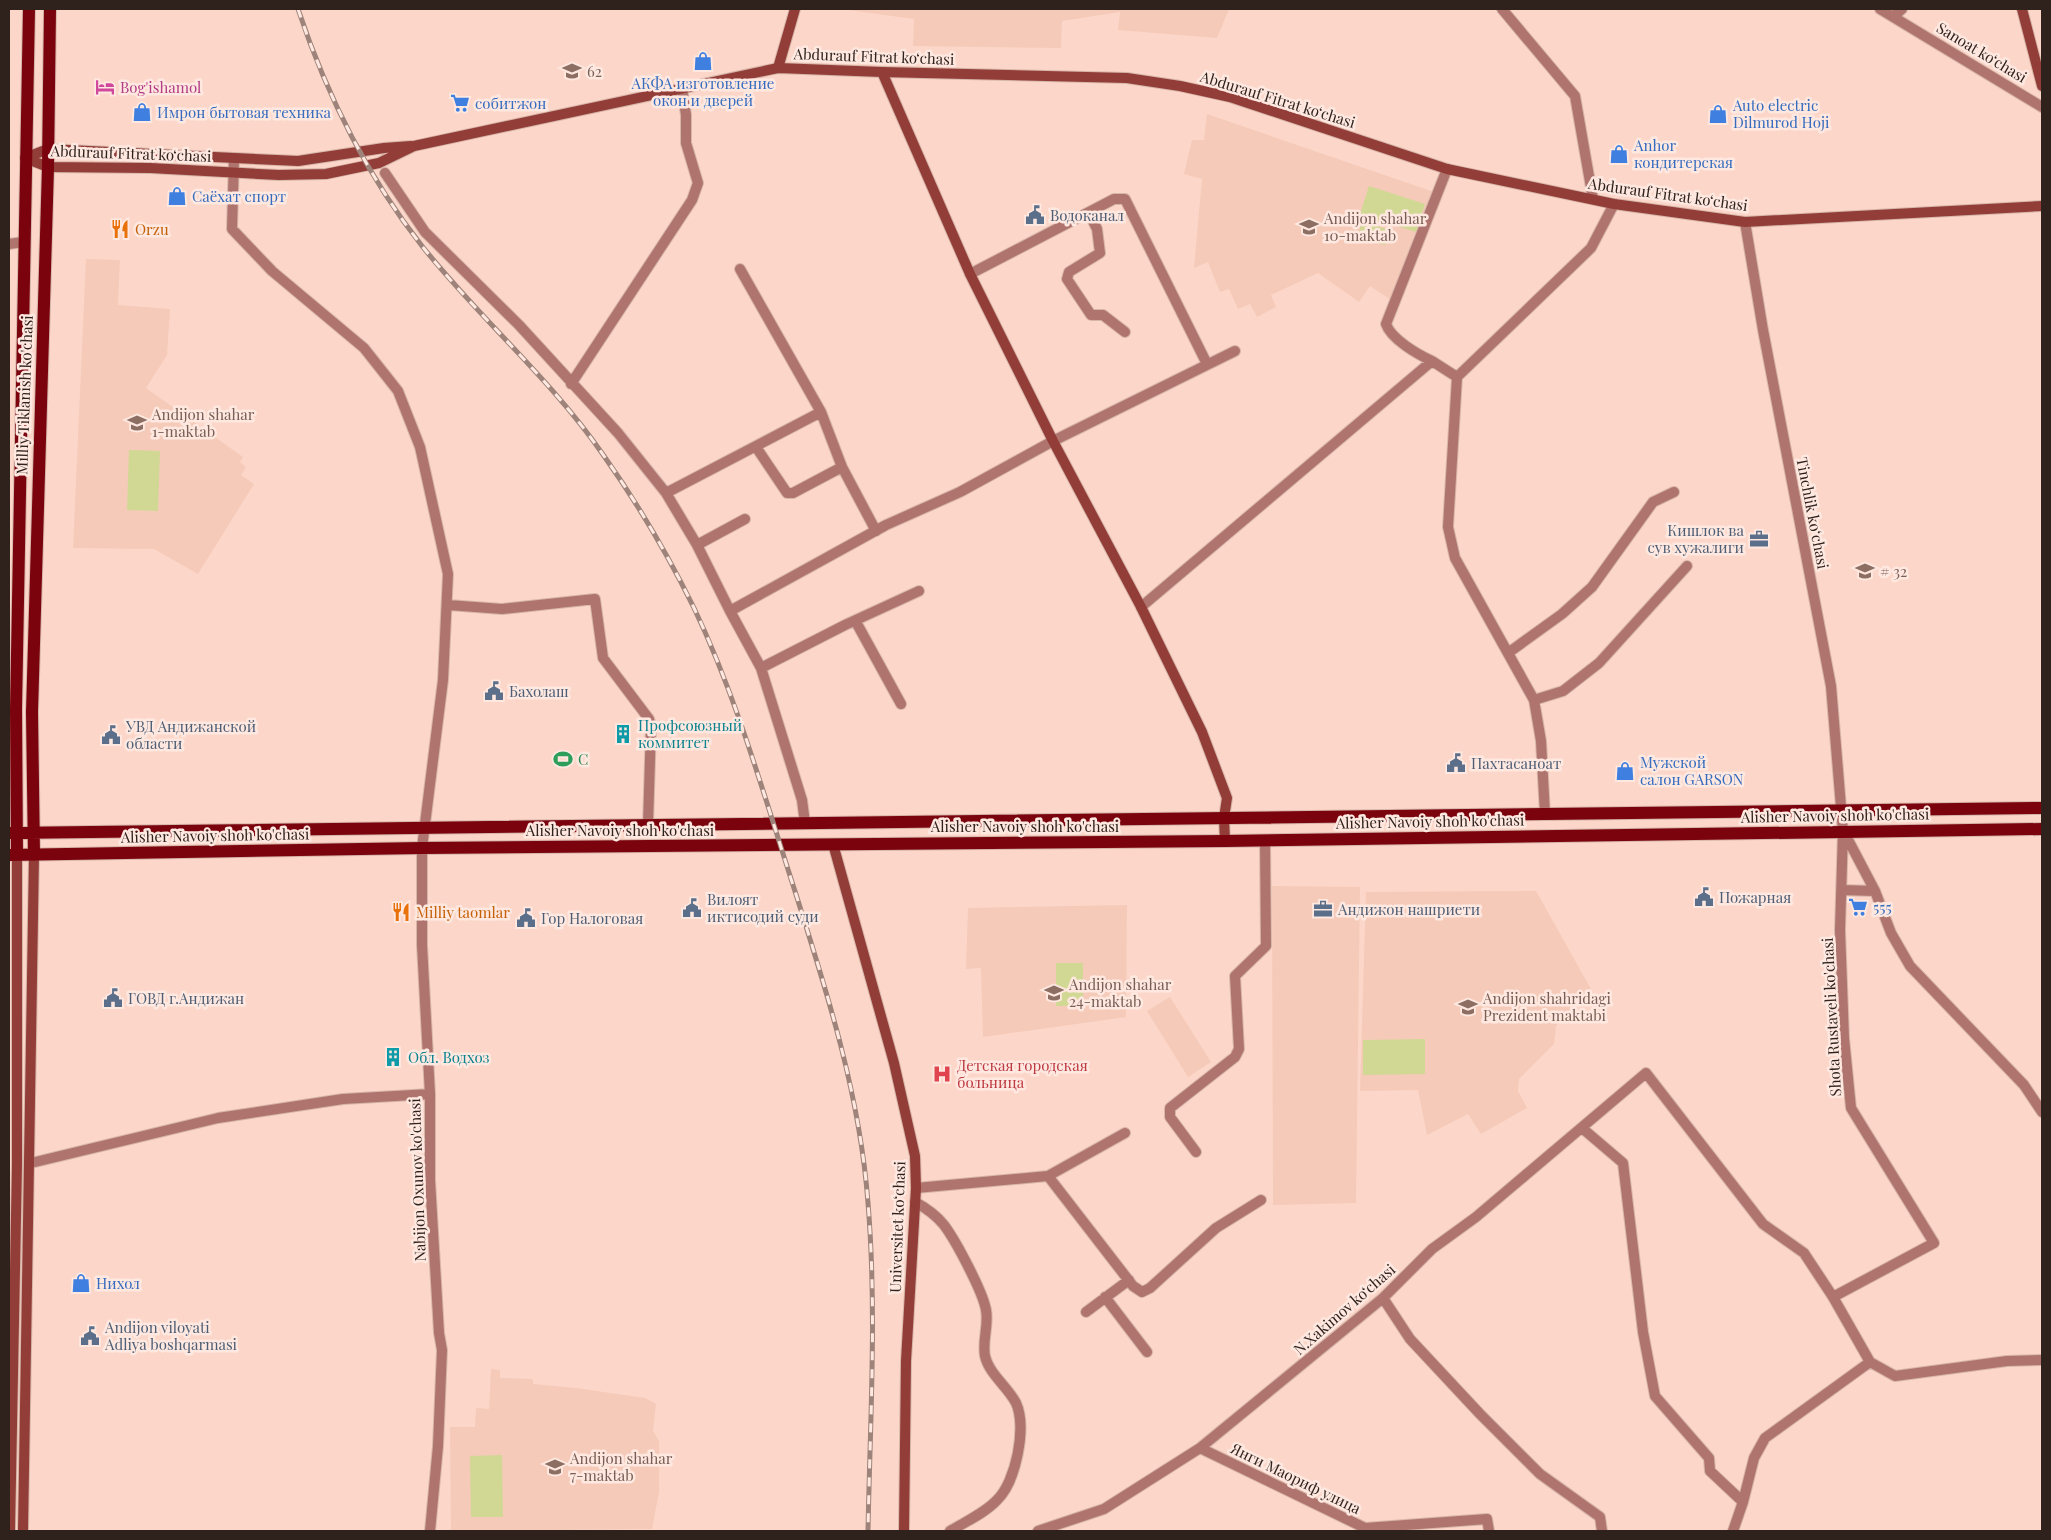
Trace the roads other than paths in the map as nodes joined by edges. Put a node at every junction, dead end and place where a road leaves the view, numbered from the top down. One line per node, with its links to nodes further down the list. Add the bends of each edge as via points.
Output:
1 (28, 9): 16 (main road, Milliy Tiklanish ko'chasi)
2 (50, 9): 15 (main road, Milliy Tiklanish ko'chasi)
3 (795, 9): 9 (main road)
4 (1502, 9): 22 (street, via 1575,96)
5 (1880, 9): 8 (street, Sanoat koʻchasi)
6 (1902, 9): 8 (street)
7 (2022, 9): 11 (main road)
8 (1893, 17): 13 (street, Sanoat koʻchasi)
9 (778, 68): 10 (main road, Abdurauf Fitrat koʻchasi); 12 (main road, Abdurauf Fitrat koʻchasi)
10 (882, 72): 19 (main road, Abdurauf Fitrat koʻchasi, via 1154,81 1230,98); 30 (main road)
11 (2042, 86)
12 (682, 88): 14 (main road, Abdurauf Fitrat koʻchasi); 36 (street, via 686,143 698,183 692,200)
13 (2042, 106)
14 (414, 146): 17 (main road, Abdurauf Fitrat koʻchasi, via 298,162); 20 (main road, Abdurauf Fitrat koʻchasi, via 379,163 326,174)
15 (48, 149): 16 (main road, Abdurauf Fitrat koʻchasi); 17 (main road, Abdurauf Fitrat koʻchasi); 18 (main road, Milliy Tiklanish ko'chasi)
16 (25, 158): 18 (main road, Abdurauf Fitrat koʻchasi); 27 (main road, Milliy Tiklanish ko'chasi)
17 (234, 158): 20 (street, Nabijon Oxunov ko'chasi)
18 (48, 167): 20 (main road, Abdurauf Fitrat koʻchasi); 70 (main road, Milliy Tiklanish ko'chasi, via 32,712)
19 (1447, 169): 22 (main road, Abdurauf Fitrat koʻchasi); 33 (street, via 1386,324 1388,331)
20 (233, 172): 48 (street, Nabijon Oxunov ko'chasi, via 232,230 272,271 364,348 398,391 420,447 435,509 448,574)
21 (385, 173): 36 (street, via 425,232 519,325)
22 (1593, 199): 23 (main road, Abdurauf Fitrat koʻchasi)
23 (1614, 204): 26 (main road, Abdurauf Fitrat koʻchasi); 35 (street, via 1591,248)
24 (2042, 206): 26 (main road, Abdurauf Fitrat koʻchasi)
25 (1089, 213): 30 (street); 31 (street, via 1098,229 1100,253 1069,272 1067,279 1091,315 1103,315); 34 (street, via 1114,199 1125,199)
26 (1745, 222): 57 (street, Tinchlik kо‘chasi, via 1831,686)
27 (23, 242): 28 (street); 69 (main road, Milliy Tiklanish ko'chasi)
28 (9, 244)
29 (740, 269): 37 (street)
30 (970, 274): 38 (main road)
31 (1125, 332)
32 (1235, 351): 34 (street)
33 (1432, 361): 35 (street); 49 (street)
34 (1207, 364): 38 (street)
35 (1457, 377): 52 (street, via 1448,527 1455,558)
36 (571, 384): 42 (street, via 618,433)
37 (821, 412): 39 (street); 40 (street)
38 (1053, 442): 44 (street, via 960,492); 49 (main road)
39 (756, 447): 40 (street, via 787,493 793,493); 42 (street)
40 (842, 467): 44 (street)
41 (1674, 492): 52 (street, via 1652,502 1592,587 1562,614)
42 (666, 494): 45 (street)
43 (745, 519): 45 (street)
44 (876, 531): 50 (street)
45 (696, 545): 50 (street)
46 (1687, 566): 54 (street, via 1599,663 1563,691)
47 (919, 591): 51 (street)
48 (448, 605): 65 (street, via 502,609 595,599 603,658 652,726); 66 (street, Nabijon Oxunov ko'chasi, via 444,680)
49 (1141, 607): 62 (main road, via 1202,732 1227,798)
50 (730, 611): 53 (street)
51 (856, 622): 53 (street); 55 (street)
52 (1508, 653): 54 (street)
53 (761, 668): 64 (street, via 802,800)
54 (1534, 700): 60 (street, via 1541,741)
55 (901, 704)
56 (2042, 808): 57 (main road, Alisher Navoiy shoh ko'chasi)
57 (1842, 810): 59 (main road, Alisher Navoiy shoh ko'chasi); 68 (street, Tinchlik kо‘chasi)
58 (1689, 812): 59 (main road, Alisher Navoiy shoh ko'chasi); 60 (main road, Alisher Navoiy shoh ko'chasi); 72 (main road)
59 (1721, 812): 71 (main road)
60 (1545, 814): 61 (main road, Alisher Navoiy shoh ko'chasi)
61 (1466, 815): 62 (main road, Alisher Navoiy shoh ko'chasi); 73 (main road)
62 (1224, 818): 63 (main road, Alisher Navoiy shoh ko'chasi); 75 (main road)
63 (1083, 820): 64 (main road, Alisher Navoiy shoh ko'chasi); 76 (main road)
64 (805, 823): 65 (main road, Alisher Navoiy shoh ko'chasi)
65 (648, 825): 66 (main road, Alisher Navoiy shoh ko'chasi)
66 (424, 828): 70 (main road, Alisher Navoiy shoh ko'chasi); 78 (street, Nabijon Oxunov ko'chasi)
67 (2042, 829): 68 (main road, Alisher Navoiy shoh ko'chasi)
68 (1843, 831): 71 (main road, Alisher Navoiy shoh ko'chasi); 81 (street, Shota Rustaveli ko'chasi); 82 (street)
69 (13, 833): 70 (main road, Alisher Navoiy shoh ko'chasi); 79 (main road, Milliy Tiklanish ko'chasi)
70 (34, 834): 80 (main road, Milliy Tiklanish ko'chasi)
71 (1721, 834): 72 (main road, Alisher Navoiy shoh ko'chasi)
72 (1689, 835): 73 (main road, Alisher Navoiy shoh ko'chasi)
73 (1466, 836): 74 (main road, Alisher Navoiy shoh ko'chasi)
74 (1265, 840): 75 (main road, Alisher Navoiy shoh ko'chasi); 93 (street, via 1266,946 1235,976 1239,1049 1235,1057 1169,1112)
75 (1225, 841): 76 (main road, Alisher Navoiy shoh ko'chasi)
76 (1083, 842): 77 (main road, Alisher Navoiy shoh ko'chasi)
77 (833, 844): 78 (main road, Alisher Navoiy shoh ko'chasi); 96 (main road, Universitet kо‘chasi, via 894,1063 915,1156)
78 (422, 848): 80 (main road, Alisher Navoiy shoh ko'chasi); 89 (street, Nabijon Oxunov ko'chasi, via 422,945)
79 (13, 855): 80 (main road, Alisher Navoiy shoh ko'chasi); 83 (main road, Milliy Tiklanish ko'chasi)
80 (34, 855): 84 (main road, Milliy Tiklanish ko'chasi)
81 (1842, 890): 82 (street); 101 (street, Shota Rustaveli ko'chasi, via 1840,930 1844,1038 1852,1108 1934,1243)
82 (1875, 891): 90 (street, via 1891,932 1910,966 2024,1085)
83 (18, 956): 84 (main road); 86 (main road, Milliy Tiklanish ko'chasi)
84 (32, 957): 85 (main road, Milliy Tiklanish ko'chasi)
85 (32, 1002): 86 (main road); 88 (main road, Milliy Tiklanish ko'chasi)
86 (18, 1003): 87 (main road, Milliy Tiklanish ko'chasi)
87 (17, 1077): 88 (main road); 103 (main road, Milliy Tiklanish ko'chasi)
88 (30, 1077): 94 (main road, Milliy Tiklanish ko'chasi)
89 (430, 1094): 94 (street, via 344,1099 218,1118); 115 (street, Nabijon Oxunov ko'chasi, via 430,1180 442,1350)
90 (2042, 1112)
91 (1582, 1128): 101 (street, N.Xakimov koʻchasi, via 1646,1072 1763,1224 1804,1253); 102 (street, N.Xakimov koʻchasi, via 1432,1250); 112 (street, via 1623,1163 1643,1332 1655,1396 1709,1458 1710,1471)
92 (1125, 1133): 95 (street)
93 (1196, 1152)
94 (31, 1164): 104 (main road, Milliy Tiklanish ko'chasi)
95 (1048, 1176): 96 (street); 99 (street)
96 (916, 1188): 98 (main road, Universitet kо‘chasi)
97 (1261, 1200): 99 (street, via 1216,1228 1150,1288 1142,1292)
98 (915, 1202): 116 (main road, Universitet kо‘chasi, via 906,1361); 117 (street, via 945,1226 975,1282 986,1311 985,1355 1019,1411 1019,1440 1008,1484 996,1501)
99 (1128, 1280): 100 (street)
100 (1105, 1297): 105 (street); 106 (street)
101 (1833, 1297): 108 (street)
102 (1383, 1298): 111 (street, N.Xakimov koʻchasi); 120 (street, via 1410,1339 1466,1400 1540,1474 1600,1517)
103 (15, 1299): 104 (main road); 109 (main road, Milliy Tiklanish ko'chasi)
104 (29, 1299): 110 (main road, Milliy Tiklanish ko'chasi)
105 (1086, 1312)
106 (1146, 1352)
107 (2042, 1360): 108 (street, via 2007,1361 1895,1376)
108 (1870, 1362): 112 (street, via 1765,1438 1754,1458)
109 (13, 1417): 110 (main road); 113 (main road, Milliy Tiklanish ko'chasi)
110 (26, 1418): 114 (main road, Milliy Tiklanish ko'chasi)
111 (1200, 1448): 118 (street, N.Xakimov koʻchasi, via 1104,1509); 119 (street, Янги Маориф улица, via 1365,1528 1487,1519)
112 (1743, 1502): 121 (street)
113 (10, 1531)
114 (23, 1531)
115 (430, 1531)
116 (904, 1531)
117 (950, 1531)
118 (1038, 1531)
119 (1489, 1531)
120 (1602, 1531)
121 (1733, 1531)

